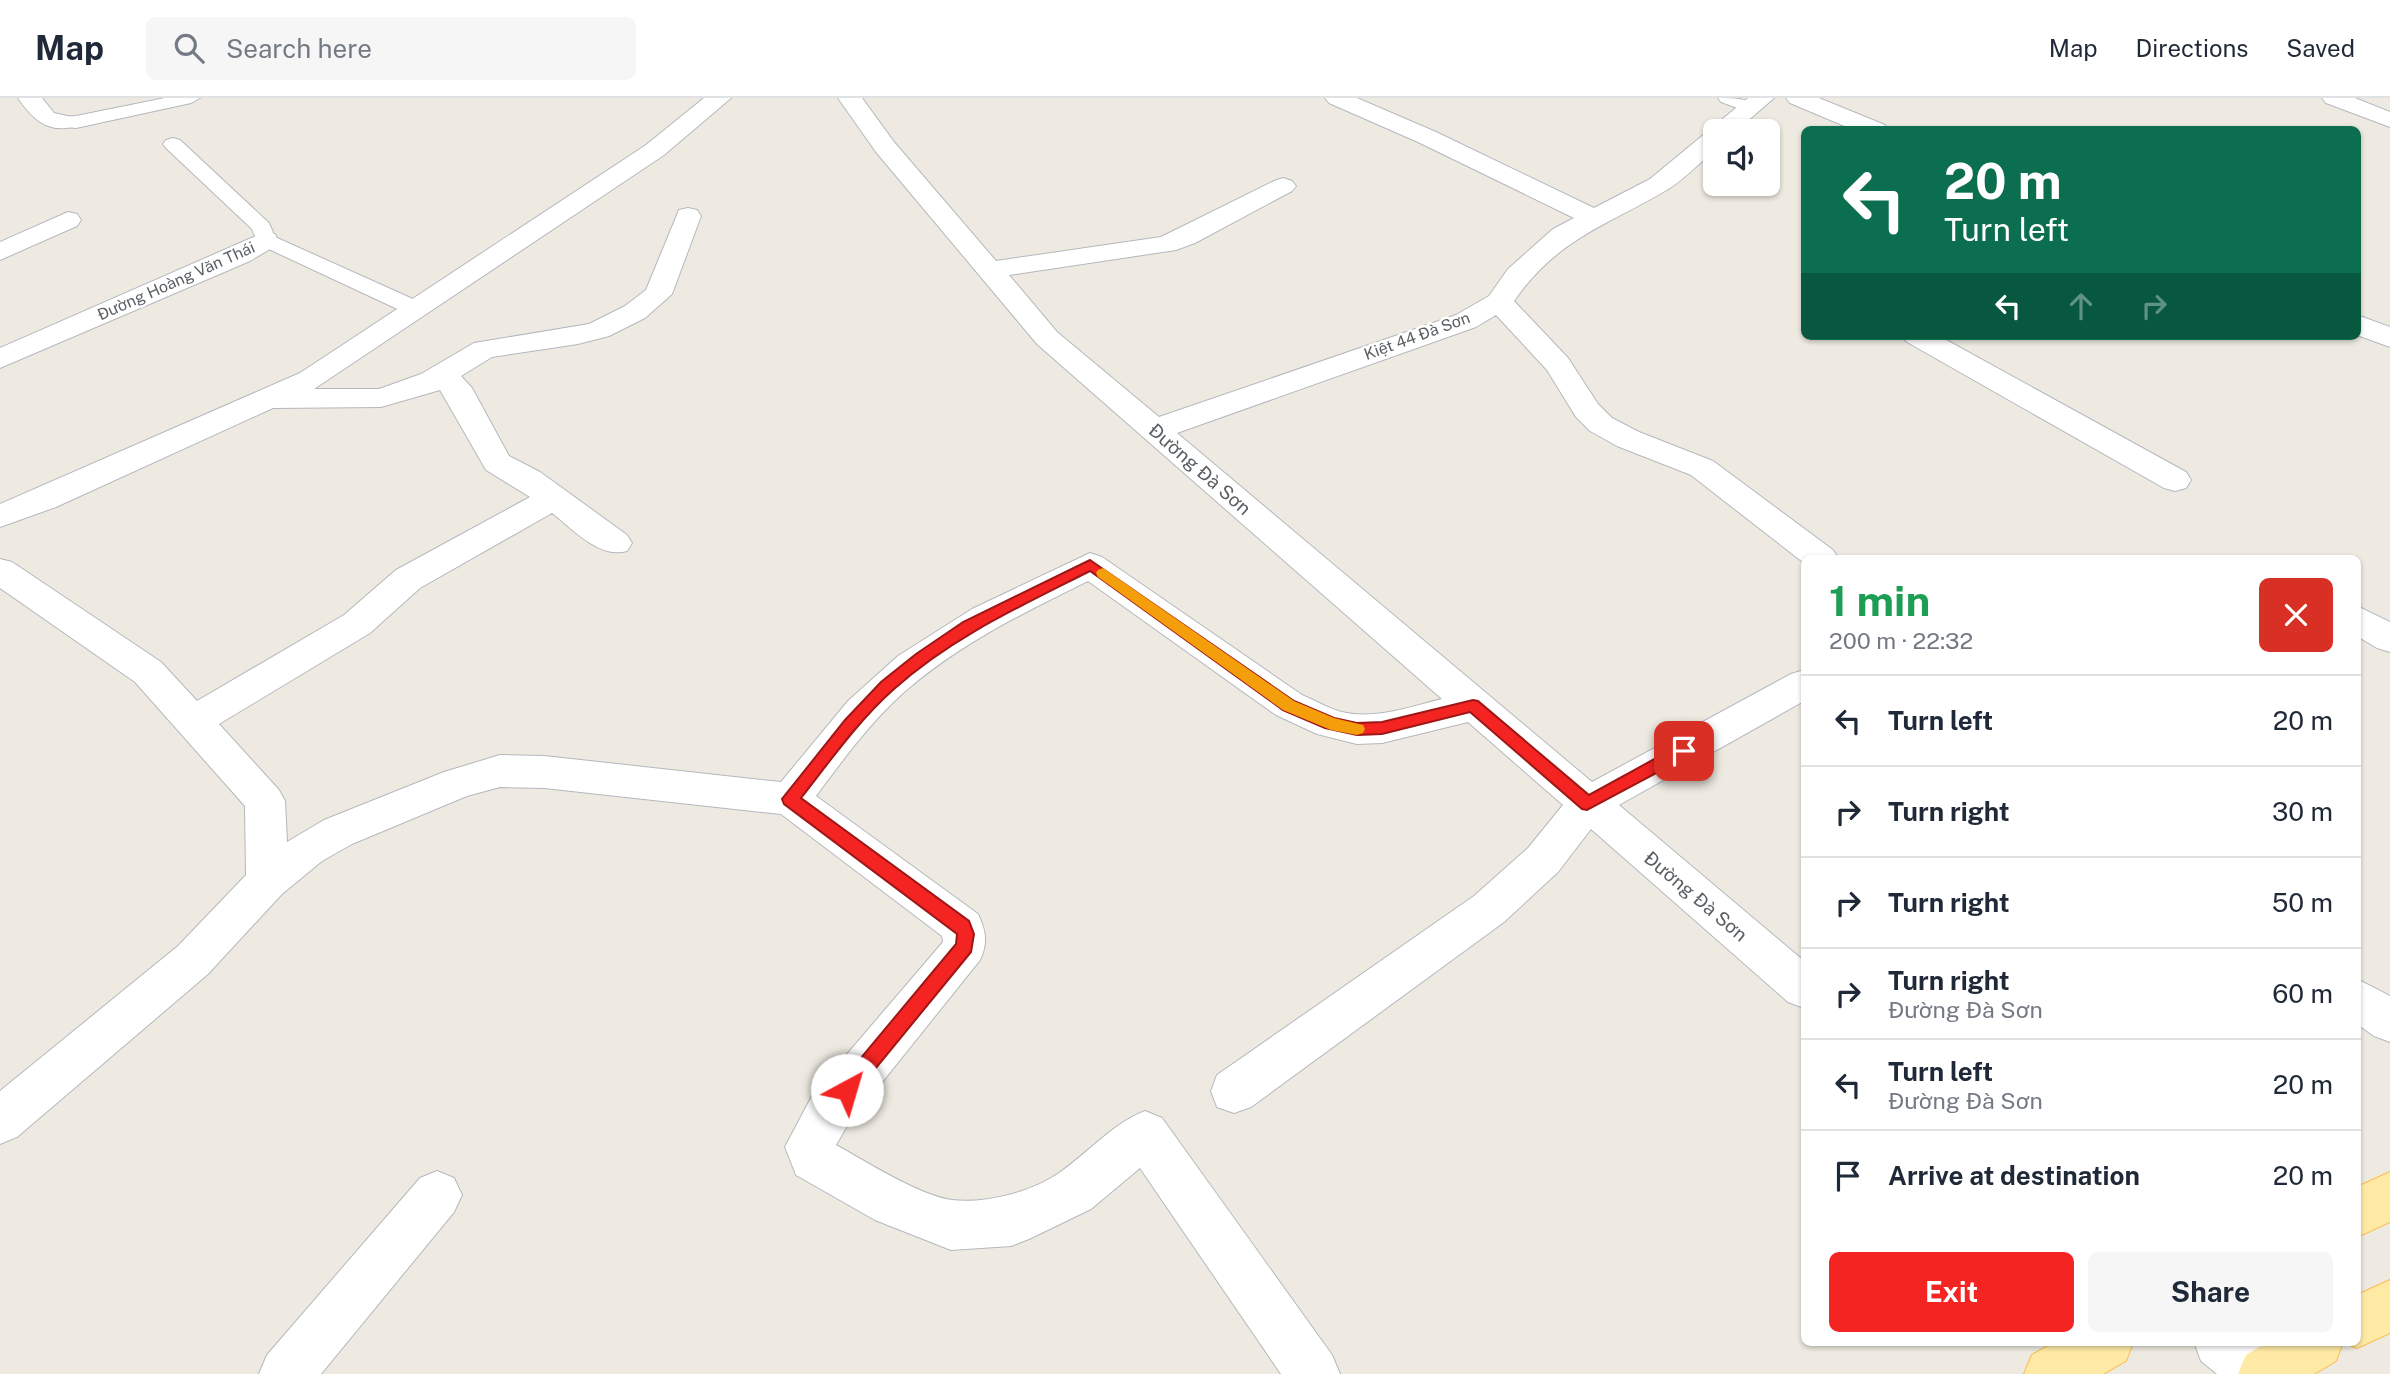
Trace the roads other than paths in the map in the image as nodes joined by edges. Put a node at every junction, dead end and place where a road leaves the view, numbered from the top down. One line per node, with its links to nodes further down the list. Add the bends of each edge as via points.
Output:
1 (30, 98): 12 (street, via 46,118)
2 (191, 98): 12 (lane)
3 (719, 98): 24 (street, via 655,150)
4 (850, 98): 22 (street, Đường Đà Sơn, via 885,148)
5 (1337, 98): 18 (street)
6 (1727, 98): 9 (lane)
7 (1798, 98): 13 (street)
8 (2334, 98): 11 (street)
9 (1757, 102): 10 (street)
10 (1736, 119)
11 (2390, 120)
12 (62, 122)
13 (1866, 126)
14 (173, 144): 20 (lane, Đường Hoàng Văn Thái, via 262,227)
15 (1703, 147): 18 (street, Kiệt 44 Đà Sơn, via 1659,184)
16 (1283, 186): 22 (street, via 1166,244)
17 (688, 216): 29 (street, via 658,294 635,312 599,330 568,338 484,349)
18 (1594, 218): 23 (street, Kiệt 44 Đà Sơn, via 1562,235 1518,275)
19 (68, 220): 21 (street)
20 (265, 240): 24 (lane); 28 (street, Đường Hoàng Văn Thái)
21 (0, 252)
22 (989, 270): 31 (street, Đường Đà Sơn, via 1047,338)
23 (1499, 302): 31 (street, Kiệt 44 Đà Sơn, via 1466,321); 36 (street, via 1548,351 1590,414 1614,432 1702,468)
24 (416, 309): 30 (street, via 311,379)
25 (2361, 326): 26 (street)
26 (2390, 338)
27 (1924, 340): 32 (street)
28 (0, 359)
29 (432, 381): 30 (street, via 381,398); 33 (street, via 447,380 457,388 497,463)
30 (266, 399): 34 (street)
31 (1154, 430): 41 (street, Đường Đà Sơn)
32 (2175, 480)
33 (553, 498): 35 (street); 42 (street, via 408,579 357,624)
34 (0, 516)
35 (614, 543)
36 (1817, 555)
37 (0, 571): 42 (street, via 148,672)
38 (2361, 621): 39 (street)
39 (2390, 639)
40 (1801, 686): 44 (street)
41 (1473, 706): 43 (street, via 1382,728 1331,724 1289,705 1090,565 969,626 921,657 851,724); 44 (street, Đường Đà Sơn)
42 (192, 722): 45 (street, via 265,801)
43 (790, 799): 45 (street, via 500,771 458,783 338,832 307,849); 60 (street, via 953,919 965,934 965,947 830,1110 809,1147 813,1158 892,1203 951,1225 1011,1221 1074,1192 1144,1134)
44 (1587, 804): 46 (street, Đường Đà Sơn); 49 (street, via 1543,860 1489,909)
45 (267, 881): 50 (street, via 193,960)
46 (1801, 985)
47 (2361, 1002): 48 (street)
48 (2390, 1021)
49 (1234, 1091)
50 (0, 1121)
51 (437, 1195): 59 (street)
52 (2390, 1197): 53 (main road)
53 (2361, 1210)
54 (2390, 1306): 55 (main road)
55 (2361, 1320)
56 (2100, 1346): 61 (main road)
57 (2225, 1346): 62 (street)
58 (2310, 1346): 63 (main road)
59 (286, 1374)
60 (1313, 1374)
61 (2051, 1374)
62 (2257, 1374)
63 (2265, 1374)

